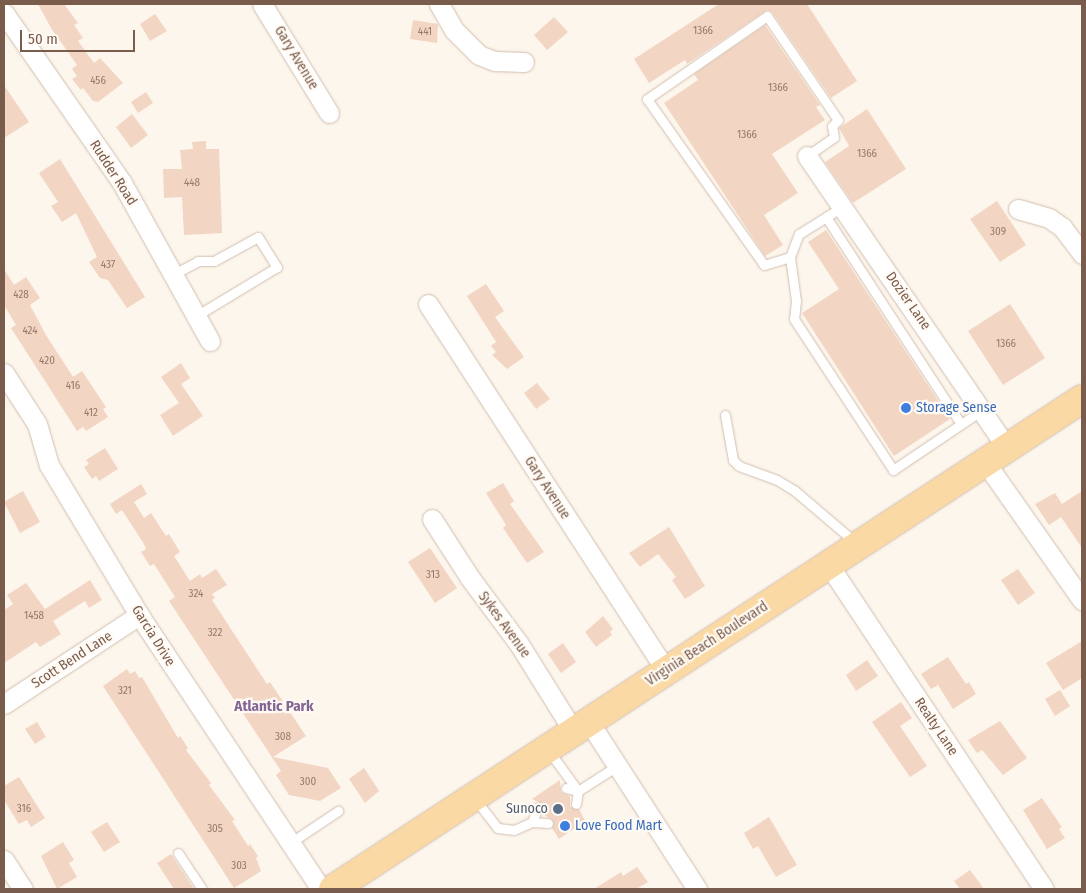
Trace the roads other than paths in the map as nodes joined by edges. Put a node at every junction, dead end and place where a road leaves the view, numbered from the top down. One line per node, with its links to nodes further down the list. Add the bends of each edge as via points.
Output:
1 (262, 4): 5 (street, Gary Avenue)
2 (439, 4): 4 (street, via 454,30 479,55 494,61)
3 (4, 13): 11 (street, Rudder Road, via 122,183)
4 (524, 62)
5 (329, 113)
6 (807, 156): 8 (street, Dozier Lane); 10 (lane, via 834,137 832,126 838,120 768,16 647,99 764,264)
7 (1018, 209): 9 (street, via 1049,218 1062,228)
8 (834, 212): 10 (lane, via 799,234); 17 (street, Dozier Lane); 19 (lane)
9 (1082, 254)
10 (790, 257): 19 (lane, via 796,301 794,319 893,470)
11 (172, 275): 13 (street, Rudder Road); 13 (lane, via 198,261 214,261 258,237 277,267)
12 (428, 304): 26 (street, Gary Avenue)
13 (196, 316): 14 (street, Rudder Road)
14 (210, 341)
15 (4, 373): 25 (street, Garcia Drive, via 37,424 49,465)
16 (1082, 399): 20 (main road, Virginia Beach Boulevard)
17 (982, 410): 19 (lane); 20 (street, Dozier Lane)
18 (724, 415): 22 (lane, via 733,460 739,466 777,480 795,491)
19 (961, 424)
20 (996, 455): 22 (main road, Virginia Beach Boulevard); 24 (street, Dozier Lane)
21 (432, 519): 28 (street, Sykes Avenue, via 470,578)
22 (858, 545): 23 (main road, Virginia Beach Boulevard)
23 (828, 564): 26 (main road, Virginia Beach Boulevard); 47 (street, Realty Lane)
24 (1082, 600)
25 (139, 615): 27 (street, Scott Bend Lane); 39 (street, Garcia Drive)
26 (666, 671): 28 (main road, Virginia Beach Boulevard)
27 (4, 704)
28 (582, 727): 29 (main road, Virginia Beach Boulevard); 30 (street, Sykes Avenue)
29 (548, 749): 32 (lane); 33 (main road, Virginia Beach Boulevard)
30 (617, 766): 32 (lane); 46 (street, Sykes Avenue)
31 (566, 788): 32 (lane)
32 (578, 791): 34 (lane)
33 (474, 797): 37 (lane, via 498,828 514,830); 45 (main road, Virginia Beach Boulevard)
34 (576, 804)
35 (538, 807): 37 (lane)
36 (338, 811): 39 (lane)
37 (532, 822): 38 (lane)
38 (548, 823)
39 (289, 843): 44 (street, Garcia Drive)
40 (178, 852): 43 (lane)
41 (4, 860): 42 (street)
42 (24, 889)
43 (202, 889)
44 (321, 889)
45 (333, 889)
46 (697, 889)
47 (1044, 889)

